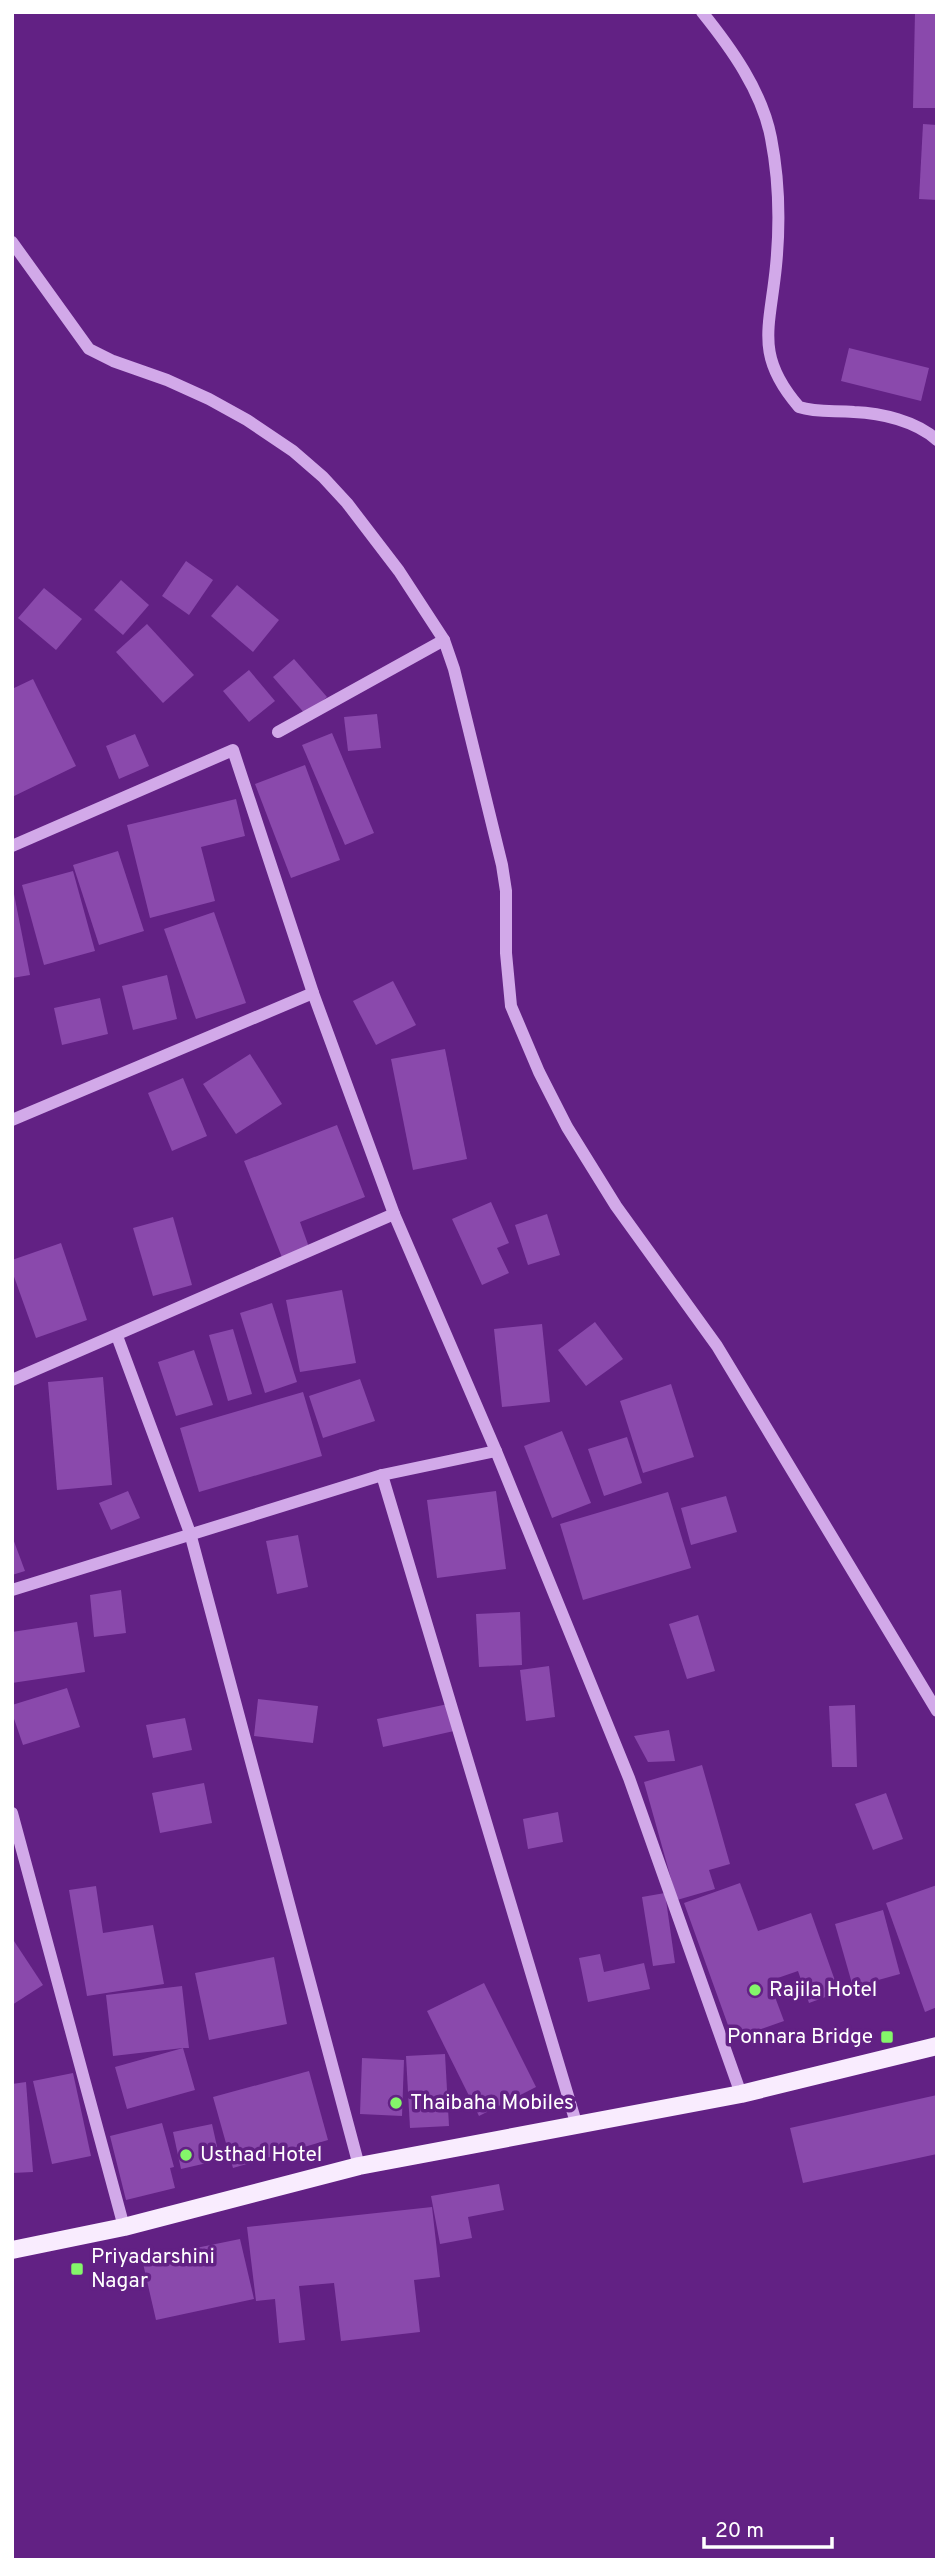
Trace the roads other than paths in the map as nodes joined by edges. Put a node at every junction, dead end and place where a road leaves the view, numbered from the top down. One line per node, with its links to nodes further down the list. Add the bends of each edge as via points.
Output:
1 (702, 12): 3 (street, via 761,103 772,140 778,218 767,326 772,367 779,382 799,407 878,415 906,422)
2 (12, 242): 4 (street, via 89,349 238,415 323,477 369,530)
3 (937, 440)
4 (444, 640): 5 (street); 16 (street, via 502,865 511,1006 527,1047 590,1164 717,1346)
5 (278, 732)
6 (12, 846): 7 (street, via 233,750)
7 (313, 993): 8 (street); 9 (street)
8 (12, 1120)
9 (394, 1214): 10 (street); 12 (street)
10 (117, 1336): 11 (street); 14 (street)
11 (12, 1380)
12 (496, 1451): 13 (street); 19 (street, via 629,1778)
13 (382, 1475): 14 (street); 20 (street)
14 (190, 1533): 15 (street); 21 (street)
15 (12, 1590)
16 (937, 1711)
17 (12, 1813): 22 (street)
18 (937, 2046): 19 (main road)
19 (741, 2094): 20 (main road)
20 (576, 2126): 21 (main road)
21 (359, 2166): 22 (main road)
22 (124, 2227): 23 (main road)
23 (12, 2250)

